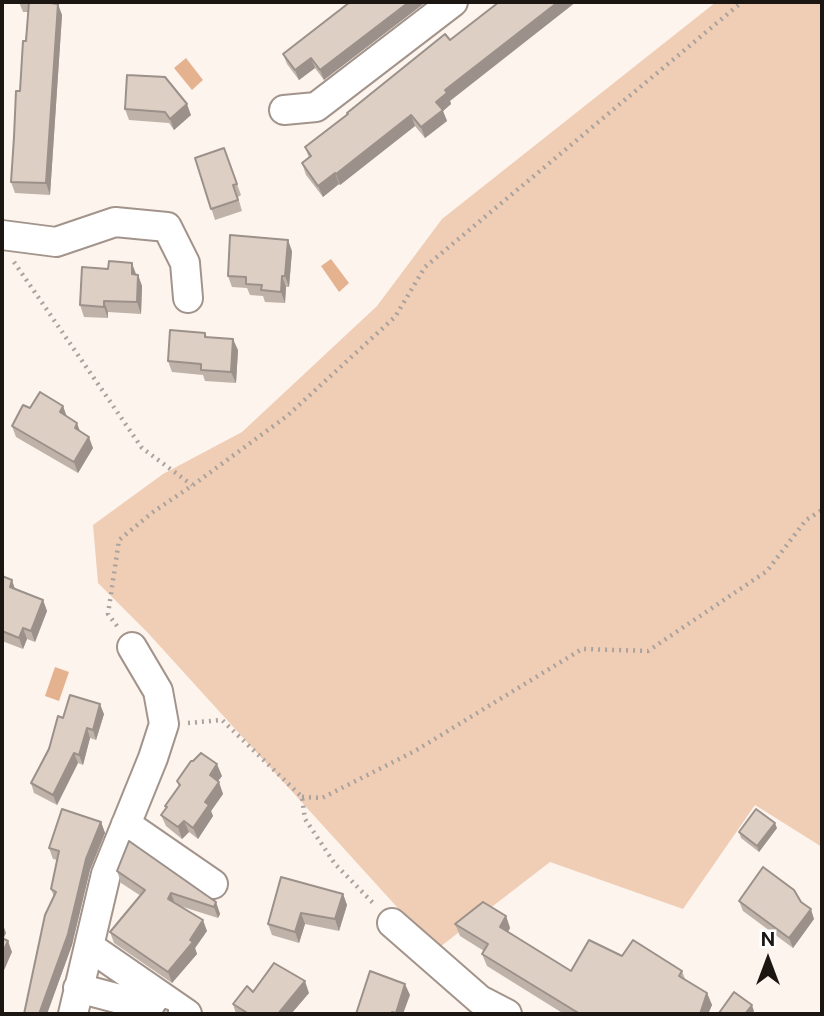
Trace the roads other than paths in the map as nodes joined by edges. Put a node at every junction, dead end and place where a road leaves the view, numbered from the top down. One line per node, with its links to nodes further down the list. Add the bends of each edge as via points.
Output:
1 (453, 2): 2 (street, via 316,107)
2 (284, 110)
3 (6, 245): 4 (street, via 56,242 115,222 167,227 185,263)
4 (188, 298)
5 (132, 647): 6 (street, via 158,691 164,724)
6 (126, 824): 7 (street); 9 (street, via 106,874)
7 (213, 884)
8 (392, 923): 13 (street, via 480,1000)
9 (90, 947): 10 (street); 12 (street)
10 (76, 1001): 11 (street, via 135,1003)
11 (151, 1014)
12 (187, 1014)
13 (507, 1014)

